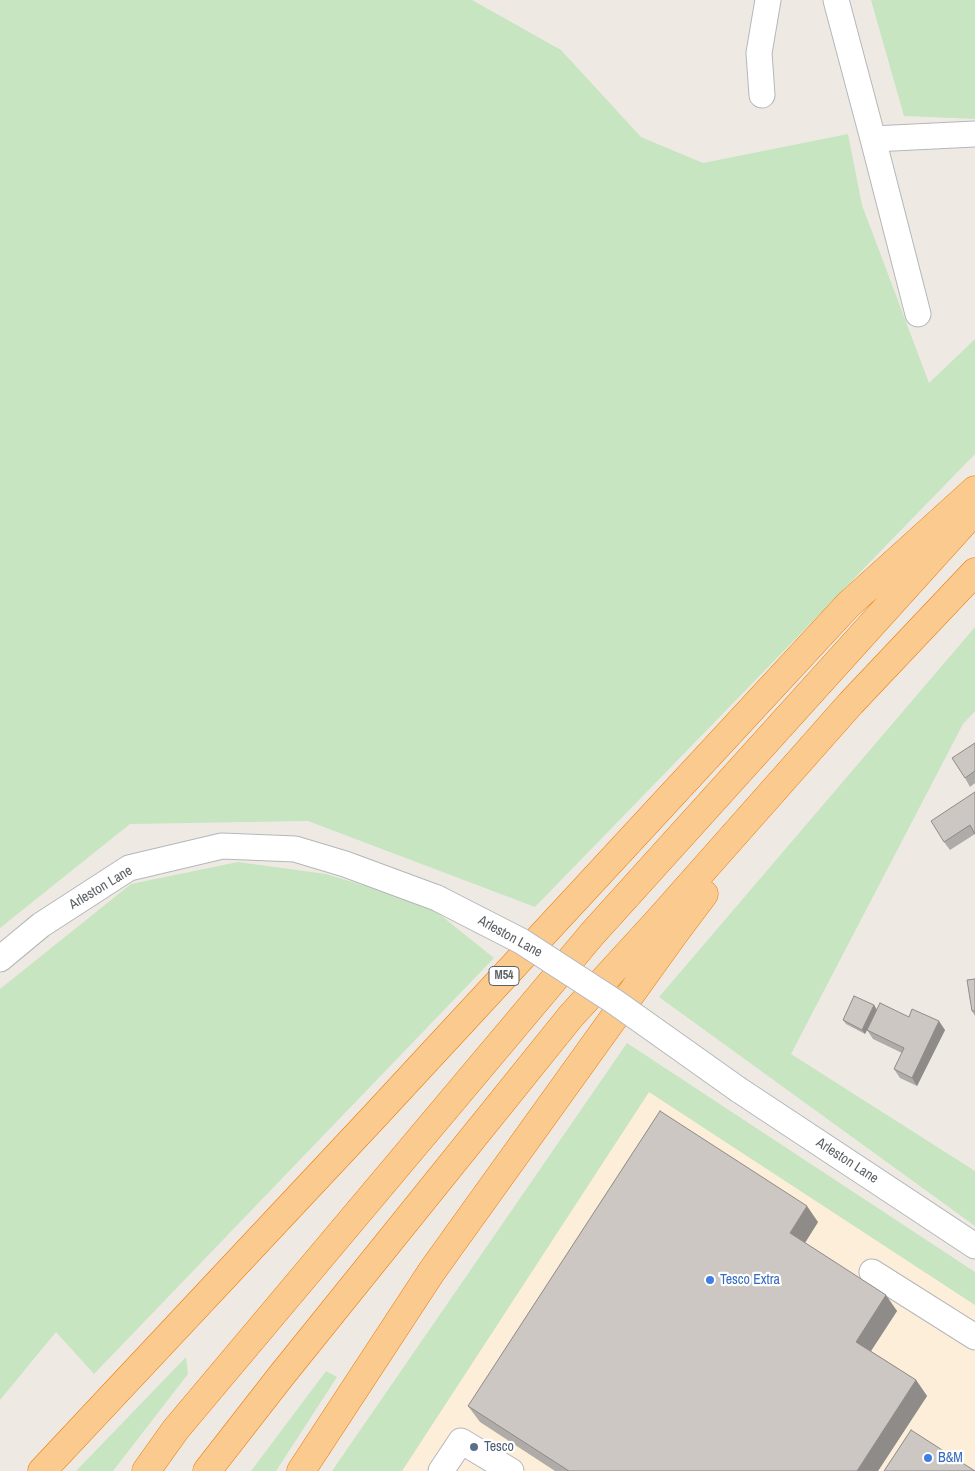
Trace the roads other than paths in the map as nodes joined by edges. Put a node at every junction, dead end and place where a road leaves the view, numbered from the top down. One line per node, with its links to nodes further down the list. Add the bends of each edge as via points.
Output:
1 (768, 0): 3 (street, via 759,53)
2 (836, 0): 5 (street)
3 (762, 95)
4 (975, 134): 5 (street)
5 (873, 138): 6 (street)
6 (918, 314)
7 (975, 490): 15 (highway, M54, via 848,605)
8 (975, 510): 16 (highway, via 592,932 176,1429)
9 (975, 572): 10 (highway)
10 (851, 702): 17 (highway, via 571,1016); 18 (highway, via 662,950 432,1272)
11 (0, 959): 12 (street, Arleston Lane, bridge, via 42,925 128,868 222,846 295,849 437,898 521,941 615,1002 738,1090)
12 (975, 1246)
13 (872, 1272): 14 (street)
14 (975, 1337)
15 (42, 1471)
16 (146, 1471)
17 (207, 1471)
18 (301, 1471)
19 (442, 1471): 20 (street, via 460,1441)
20 (510, 1471)

